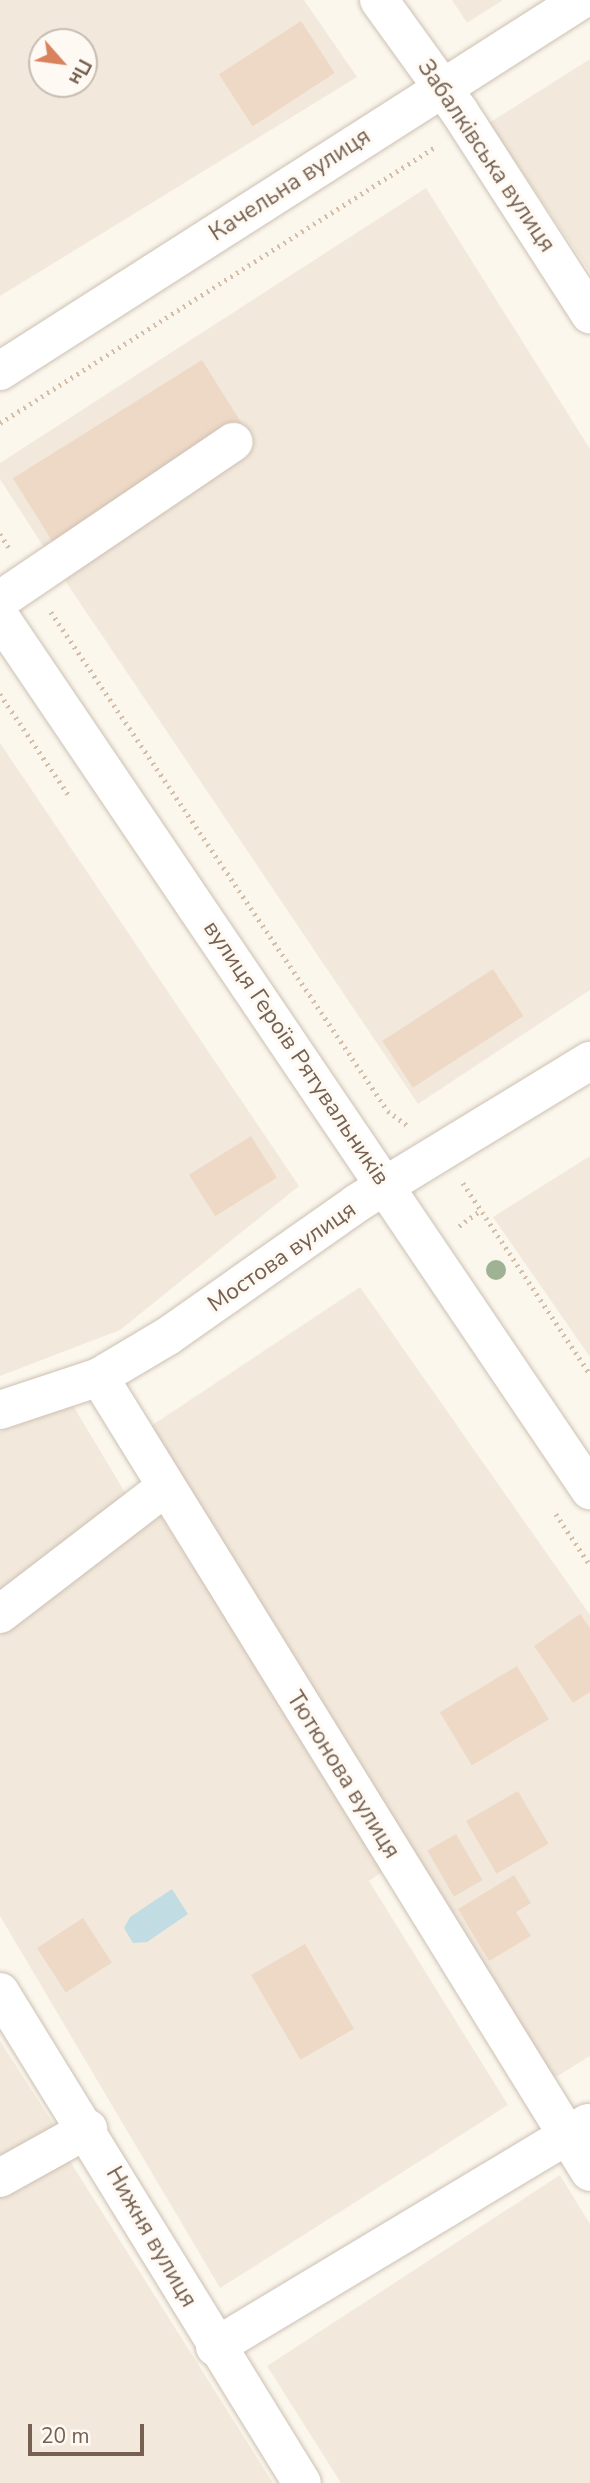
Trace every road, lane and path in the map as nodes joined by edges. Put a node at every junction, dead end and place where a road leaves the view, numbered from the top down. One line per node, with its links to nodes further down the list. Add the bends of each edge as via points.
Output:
1 (379, 0): 3 (street, Забалківська вулиця)
2 (581, 0): 3 (street, Качельна вулиця)
3 (441, 88): 4 (street, Забалківська вулиця); 6 (street, Качельна вулиця)
4 (469, 126): 5 (street, Забалківська вулиця); 7 (path)
5 (590, 313)
6 (0, 371)
7 (0, 423)
8 (233, 442): 10 (street)
9 (0, 534): 10 (path)
10 (15, 590): 13 (path, via 388,1111)
11 (0, 617): 14 (street, вулиця Героїв Рятувальників)
12 (590, 1061): 13 (street, Мостова вулиця)
13 (442, 1152): 14 (street, Мостова вулиця); 15 (path)
14 (387, 1186): 16 (street, Мостова вулиця); 19 (street, вулиця Героїв Рятувальників)
15 (590, 1374)
16 (99, 1377): 17 (street, Мостова вулиця); 18 (street, Тютюнова вулиця)
17 (0, 1410)
18 (164, 1488): 20 (street); 22 (street, Тютюнова вулиця)
19 (590, 1490)
20 (0, 1614)
21 (0, 1992): 23 (street, Нижня вулиця)
22 (578, 2128): 24 (street, Тютюнова вулиця); 26 (street)
23 (88, 2129): 25 (street); 26 (street, Нижня вулиця)
24 (590, 2172)
25 (0, 2178)
26 (215, 2347): 27 (street, Нижня вулиця)
27 (302, 2483)

